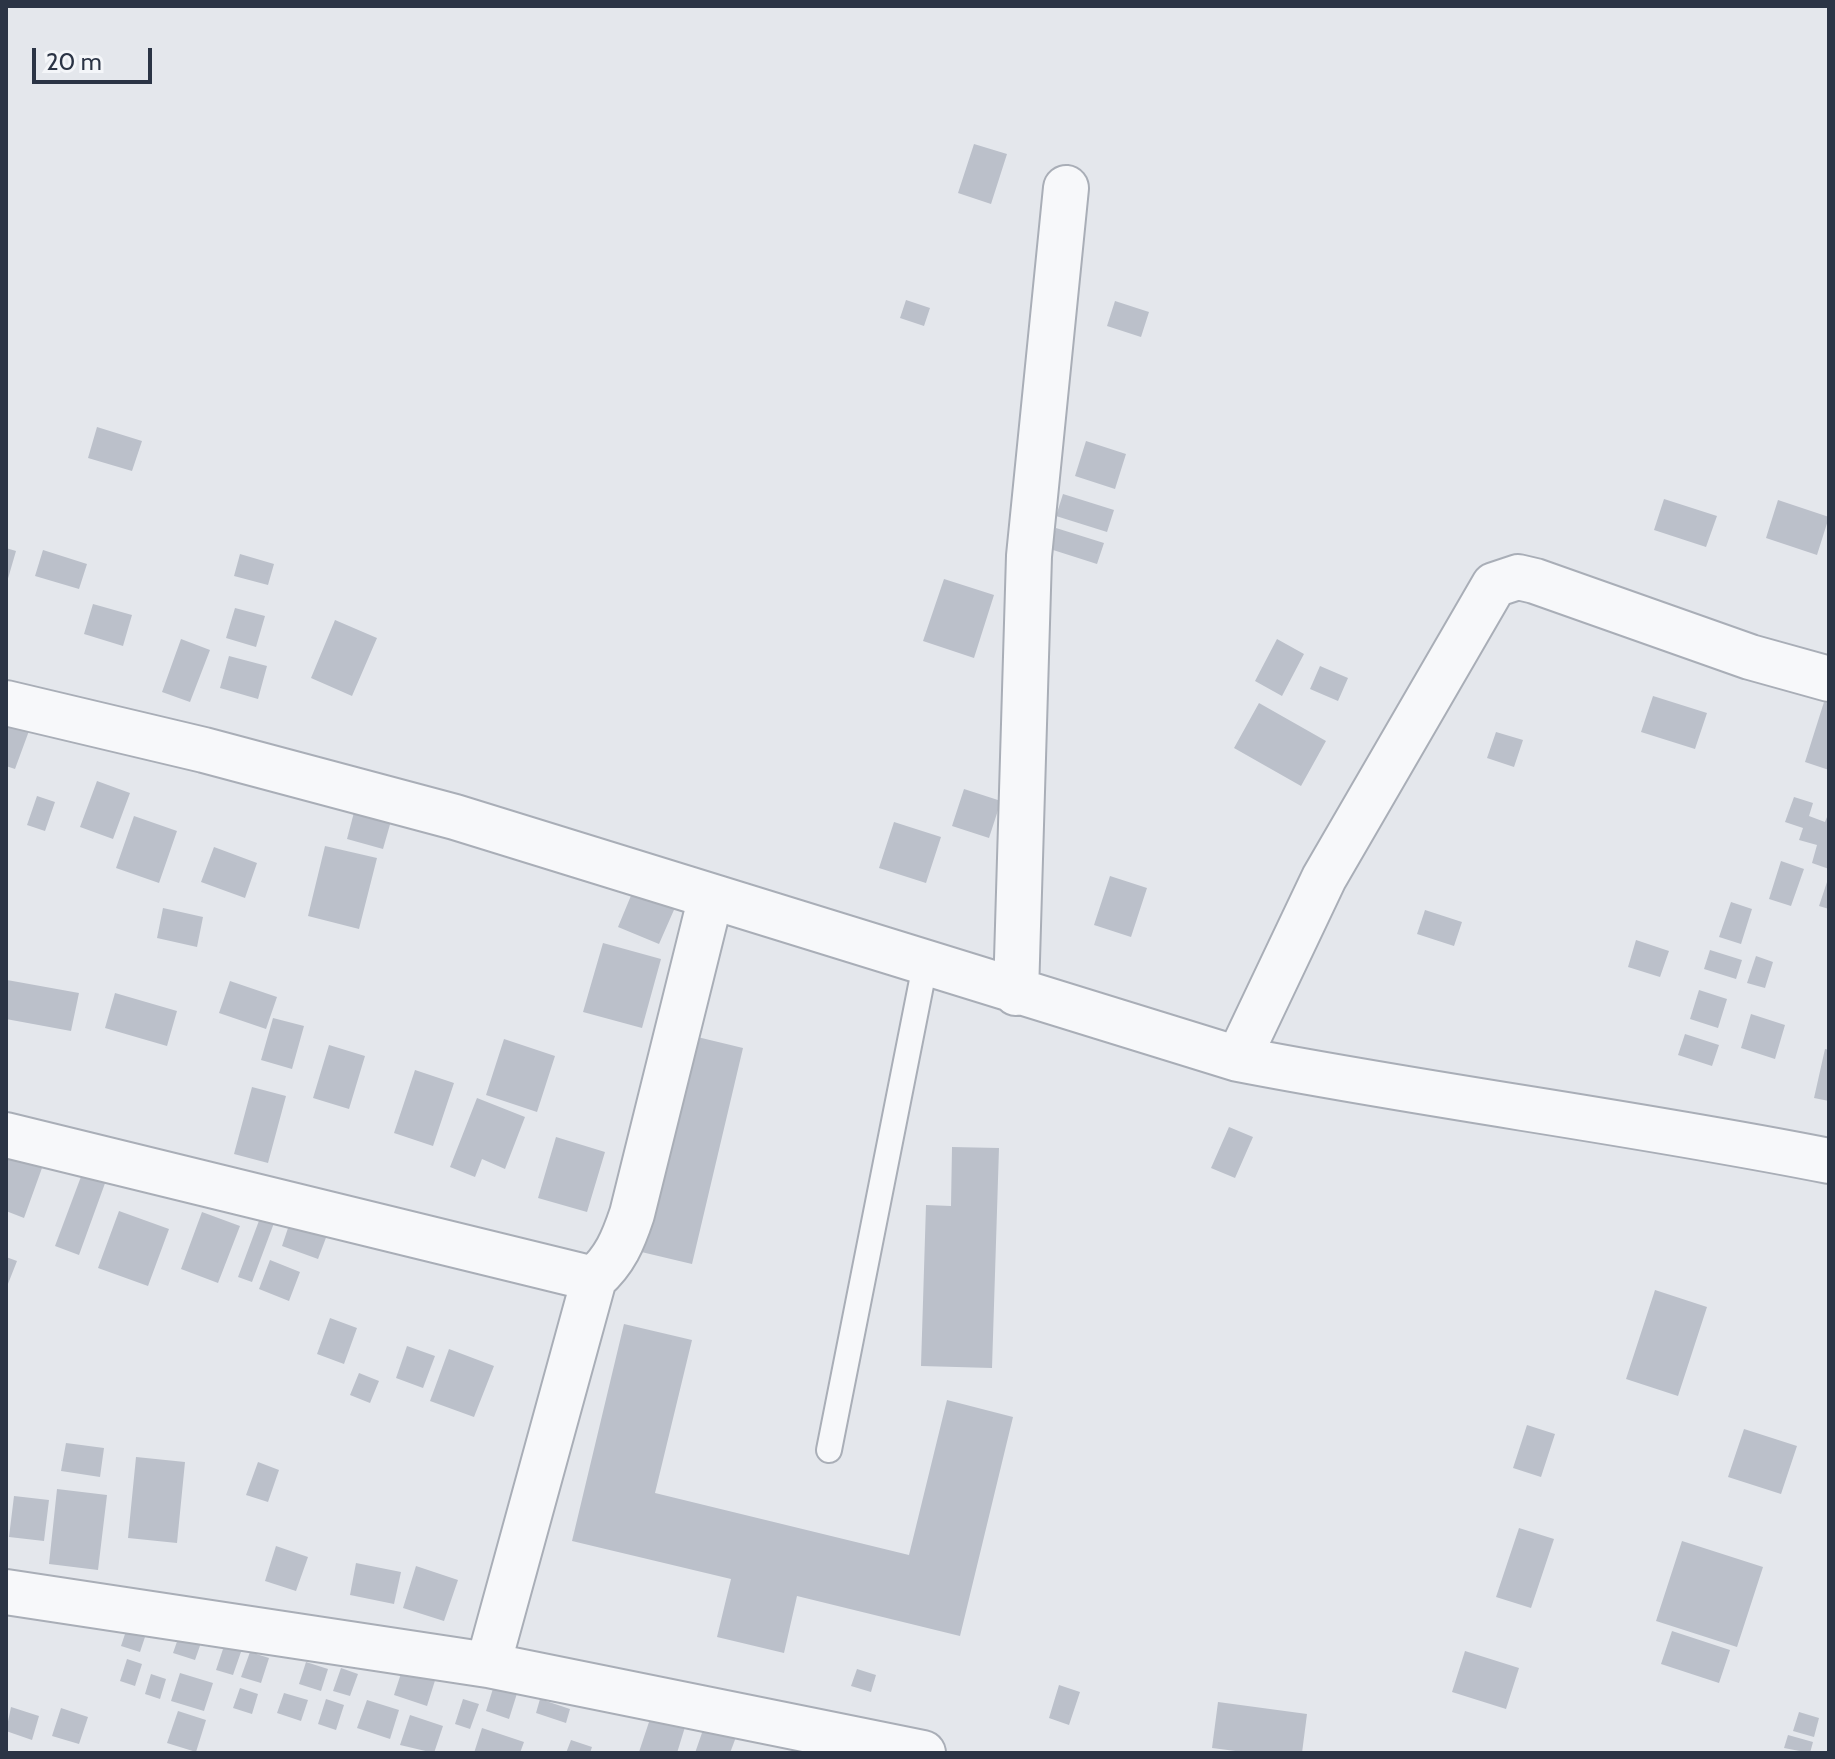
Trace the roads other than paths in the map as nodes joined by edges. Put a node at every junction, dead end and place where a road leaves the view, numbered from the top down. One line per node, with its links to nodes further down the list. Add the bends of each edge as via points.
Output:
1 (1066, 188): 6 (street, via 1029,556)
2 (1829, 679): 7 (street, via 1750,657 1535,581 1518,577 1494,585 1324,878)
3 (6, 703): 4 (street, via 455,817)
4 (711, 896): 5 (street); 10 (street, via 632,1214 610,1265)
5 (925, 965): 6 (street); 11 (lane)
6 (1016, 993): 7 (street)
7 (1238, 1059): 9 (street)
8 (6, 1135): 10 (street)
9 (1829, 1161)
10 (594, 1279): 13 (street)
11 (829, 1450)
12 (6, 1592): 13 (street)
13 (488, 1665): 14 (street)
14 (923, 1753)

